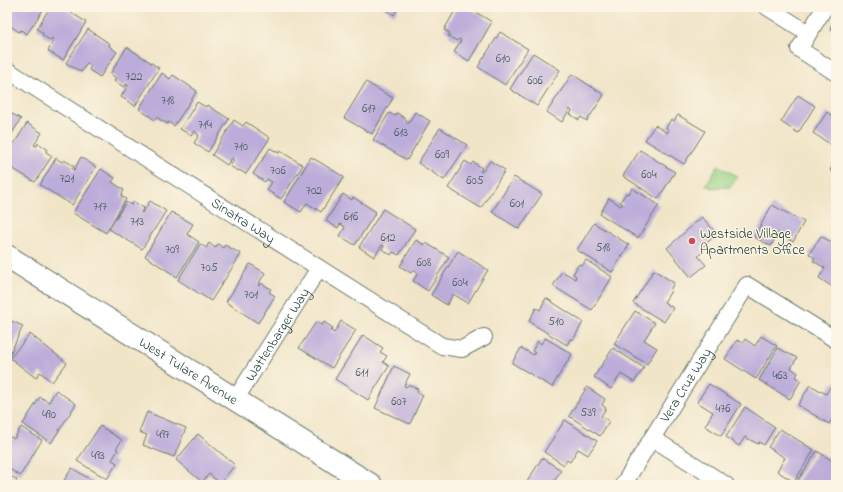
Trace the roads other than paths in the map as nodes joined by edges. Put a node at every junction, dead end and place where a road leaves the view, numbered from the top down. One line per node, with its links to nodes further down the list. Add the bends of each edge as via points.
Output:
1 (767, 7): 3 (street)
2 (825, 7): 3 (street)
3 (808, 33): 5 (street, via 799,48)
4 (7, 70): 7 (street, Sinatra Way)
5 (836, 73)
6 (7, 256): 10 (street, West Tulare Avenue)
7 (319, 268): 8 (street, Sinatra Way, via 442,346 462,349); 10 (street, Wattenbarger Way)
8 (484, 337)
9 (836, 340): 11 (street, Vera Cruz Way, via 747,285)
10 (235, 400): 12 (street, West Tulare Avenue)
11 (652, 438): 13 (street, Vera Cruz Way); 14 (street)
12 (371, 485)
13 (623, 485)
14 (726, 485)

